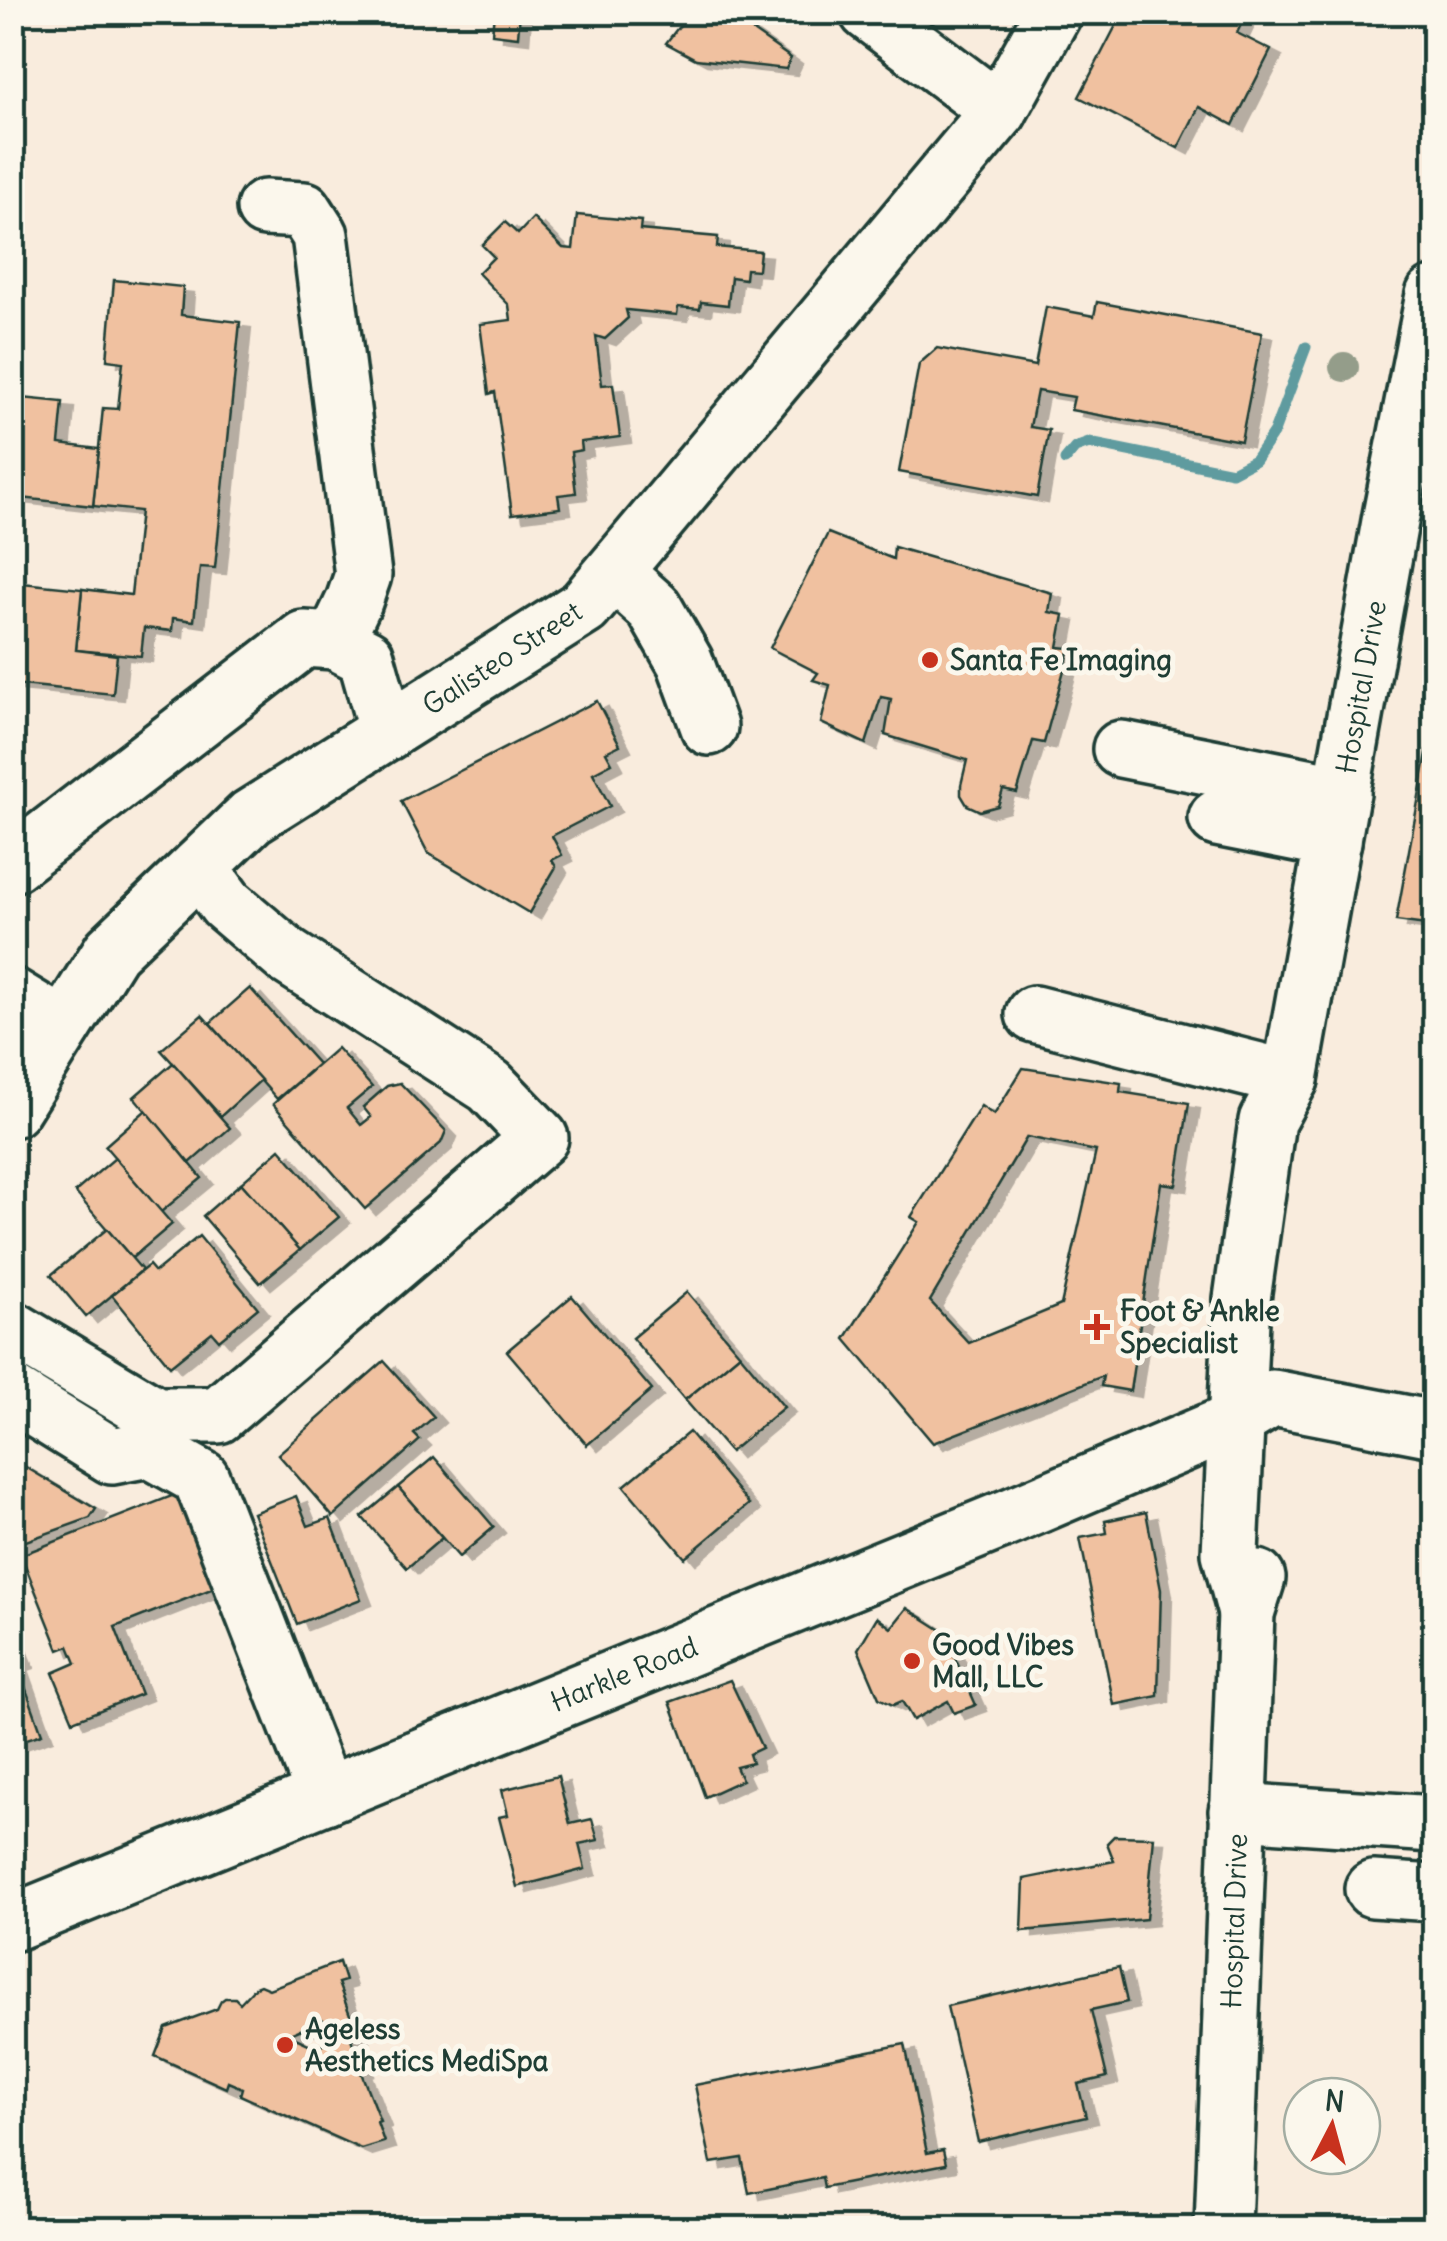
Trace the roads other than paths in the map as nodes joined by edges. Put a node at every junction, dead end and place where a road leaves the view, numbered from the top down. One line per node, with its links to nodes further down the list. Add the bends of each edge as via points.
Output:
1 (868, 12): 3 (street)
2 (1054, 12): 3 (street, Galisteo Street)
3 (999, 111): 6 (street, Galisteo Street)
4 (265, 208): 7 (street, via 304,210 320,235 362,576)
5 (1434, 295): 11 (street, Hospital Drive)
6 (614, 572): 8 (street, via 654,608 686,662); 9 (street, Galisteo Street, via 584,607)
7 (334, 640): 9 (street, via 366,658); 12 (street, via 304,638)
8 (709, 727)
9 (387, 732): 13 (street, Galisteo Street, via 251,817)
10 (1121, 749): 11 (street, via 1222,794)
11 (1338, 817): 17 (street, Hospital Drive)
12 (12, 864)
13 (199, 867): 16 (street, Galisteo Street, via 111,951); 19 (street, via 226,904 287,956 490,1086 540,1138 218,1415 156,1415)
14 (12, 996): 16 (street)
15 (1034, 1014): 17 (street)
16 (64, 1027): 18 (street, Galisteo Street)
17 (1290, 1079): 21 (street, Hospital Drive, via 1267,1121 1242,1300)
18 (12, 1109)
19 (12, 1329)
20 (12, 1394): 24 (street, via 112,1456 149,1449 200,1478)
21 (1259, 1418): 22 (street); 23 (street); 24 (street, Harkle Road); 25 (street, Hospital Drive, via 1230,1553 1246,1613)
22 (1434, 1429)
23 (1434, 1462)
24 (325, 1796): 29 (street, Harkle Road)
25 (1237, 1811): 26 (street); 30 (street, Hospital Drive)
26 (1434, 1824)
27 (1373, 1889): 28 (street)
28 (1434, 1893)
29 (12, 1923)
30 (1223, 2228)

